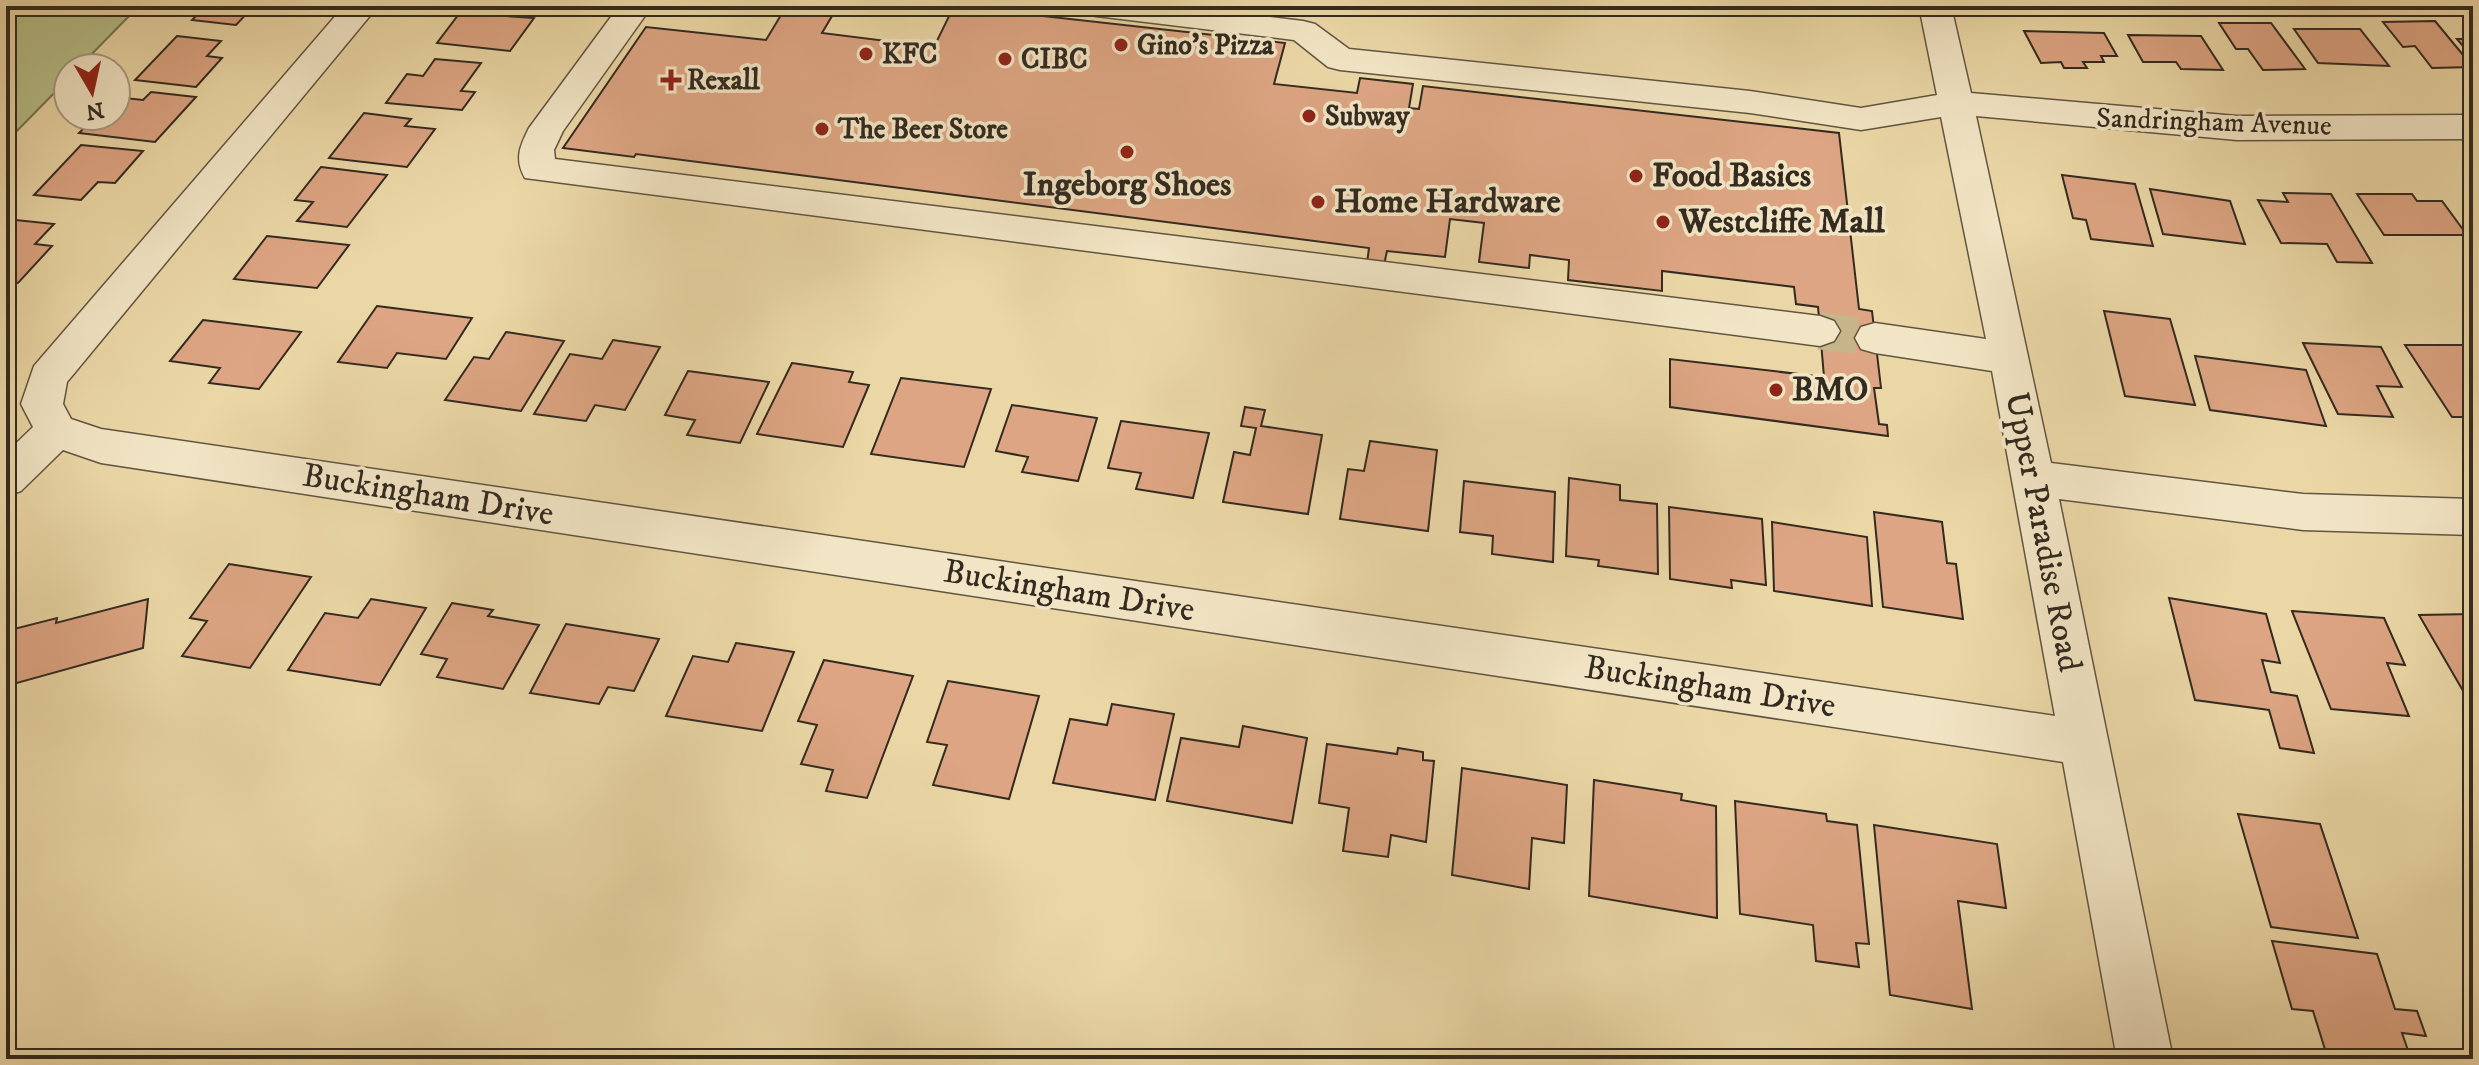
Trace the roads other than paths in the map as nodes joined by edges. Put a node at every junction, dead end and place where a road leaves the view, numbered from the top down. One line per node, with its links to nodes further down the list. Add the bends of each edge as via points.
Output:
1 (362, 6): 11 (street, via 48,377 42,404)
2 (636, 6): 8 (street, via 547,128 536,150 538,169)
3 (1096, 6): 5 (street, Sandringham Avenue)
4 (1935, 6): 6 (street, Upper Paradise Road)
5 (1264, 15): 6 (street, Sandringham Avenue, via 1303,31 1340,59 1750,102 1861,119)
6 (1955, 103): 7 (street, Sandringham Avenue, via 2237,128); 10 (street, Upper Paradise Road)
7 (2473, 127)
8 (1820, 331)
9 (1875, 338): 10 (street)
10 (2010, 358): 12 (street, Upper Paradise Road)
11 (56, 431): 13 (street); 15 (street, Buckingham Drive, via 101,446)
12 (2032, 478): 14 (street, via 2303,512); 15 (street, Upper Paradise Road)
13 (6, 479)
14 (2473, 517)
15 (2084, 743): 16 (street, Upper Paradise Road)
16 (2145, 1059)

